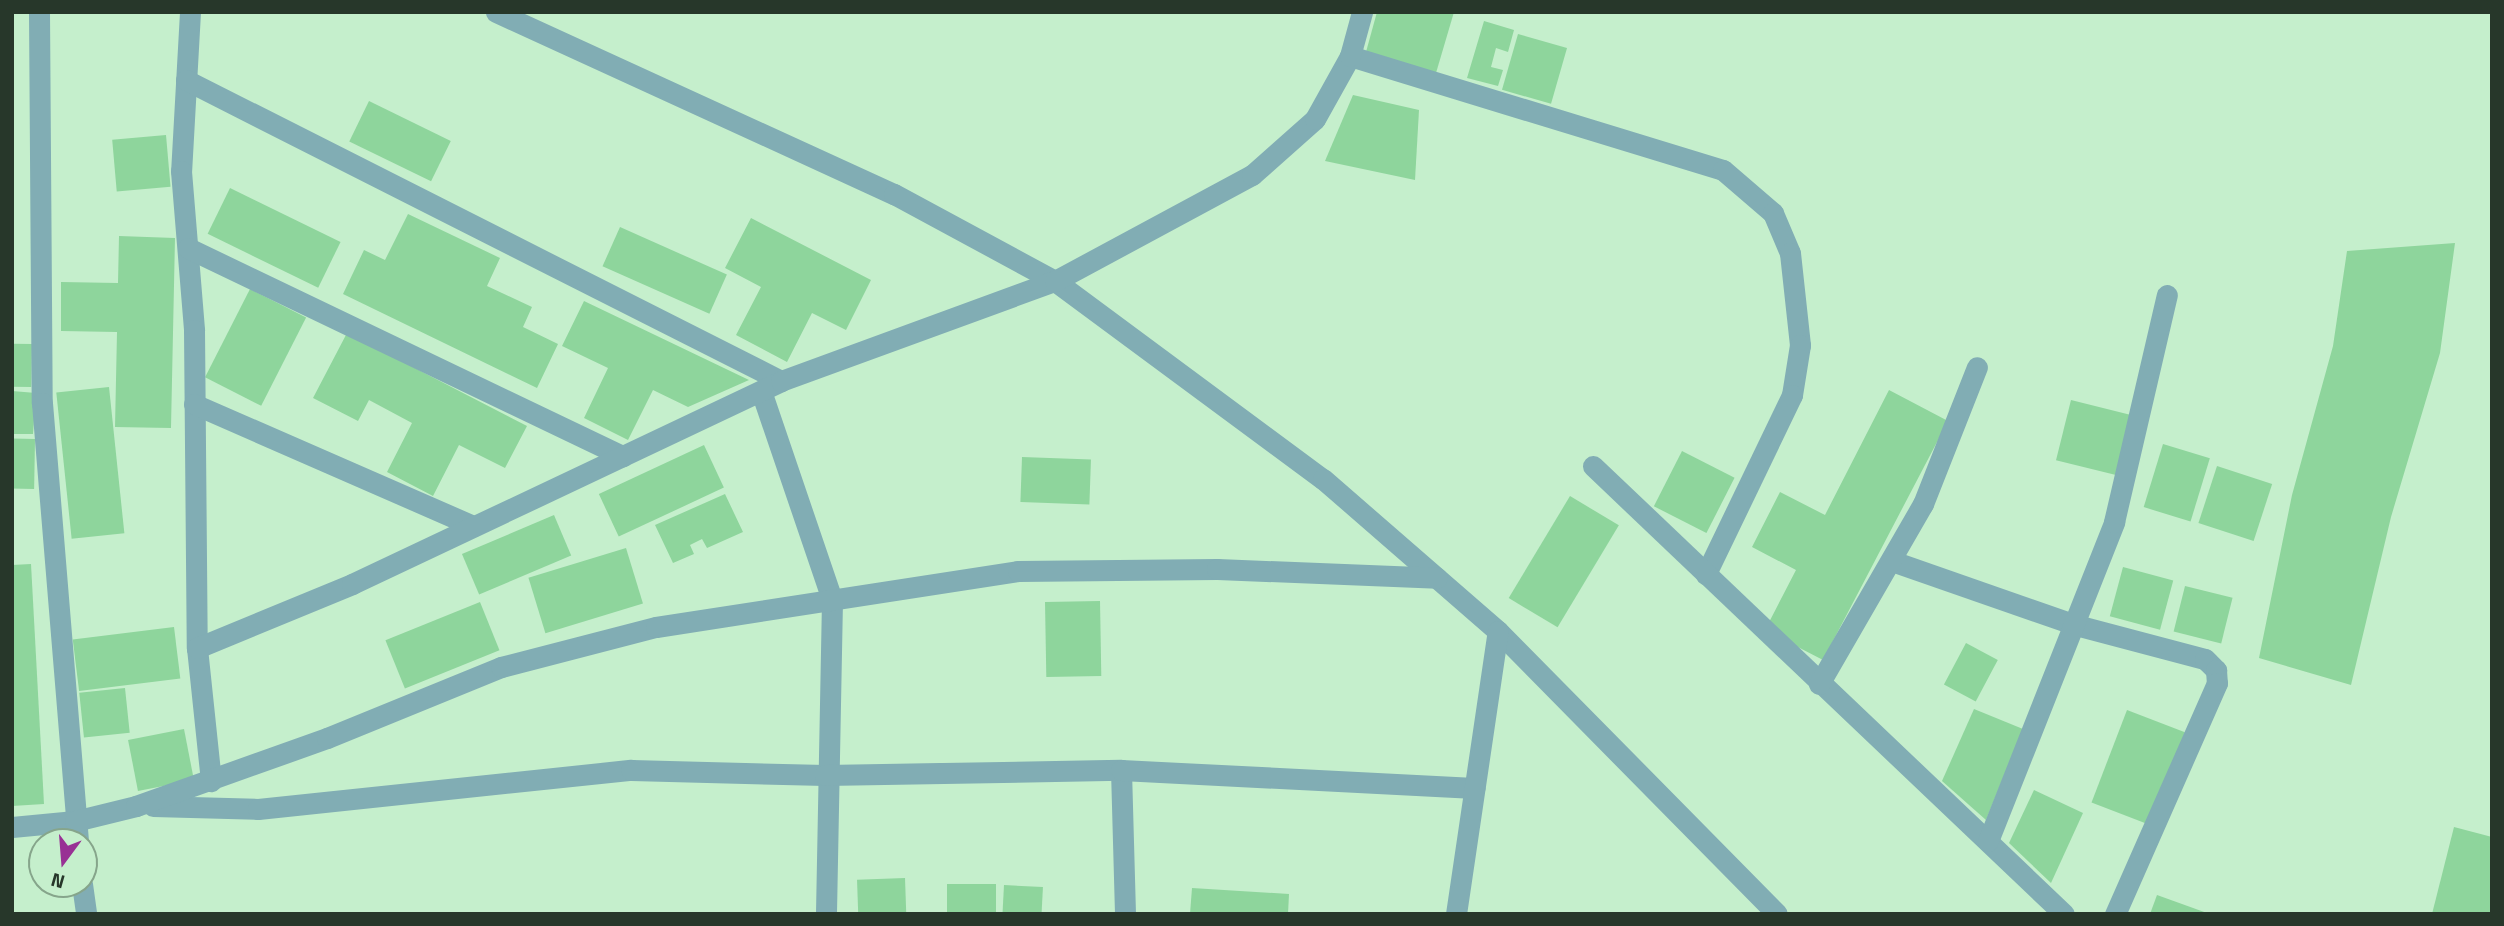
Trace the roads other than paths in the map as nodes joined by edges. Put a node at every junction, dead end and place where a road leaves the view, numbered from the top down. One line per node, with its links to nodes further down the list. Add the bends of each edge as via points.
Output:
1 (39, 12): 30 (street, via 42,403)
2 (190, 12): 6 (street)
3 (496, 12): 8 (street, via 894,194)
4 (1362, 12): 5 (street)
5 (1350, 56): 8 (street, via 1315,119 1252,175); 18 (street, via 1723,170 1773,213 1790,253 1800,345 1792,395)
6 (186, 80): 7 (street, via 181,171); 11 (street)
7 (188, 248): 13 (street); 14 (street)
8 (1055, 281): 11 (street); 19 (street, via 1323,478)
9 (2167, 295): 21 (street, via 2114,522)
10 (1977, 367): 17 (street, via 1923,504)
11 (781, 381): 12 (street)
12 (761, 391): 14 (street); 20 (street)
13 (194, 404): 16 (street); 23 (street)
14 (623, 456): 16 (street)
15 (1593, 466): 18 (street)
16 (473, 526): 23 (street, via 352,584)
17 (1892, 561): 21 (street); 24 (street)
18 (1706, 574): 24 (street)
19 (1437, 578): 20 (street, via 1217,569 1018,571); 22 (street)
20 (832, 600): 26 (street); 27 (street, via 656,627 501,667)
21 (2076, 625): 32 (street); 38 (street, via 2205,659 2216,670 2217,683)
22 (1498, 631): 28 (street); 36 (street)
23 (197, 648): 27 (street)
24 (1819, 684): 32 (street)
25 (1121, 770): 26 (street); 28 (street); 34 (street)
26 (825, 775): 29 (street, via 631,770 258,809); 33 (street)
27 (211, 781): 29 (street)
28 (1475, 788): 35 (street)
29 (136, 806): 31 (street)
30 (76, 828)
31 (85, 828)
32 (1988, 841): 37 (street)
33 (826, 914)
34 (1125, 914)
35 (1456, 914)
36 (1777, 914)
37 (2064, 914)
38 (2115, 914)

